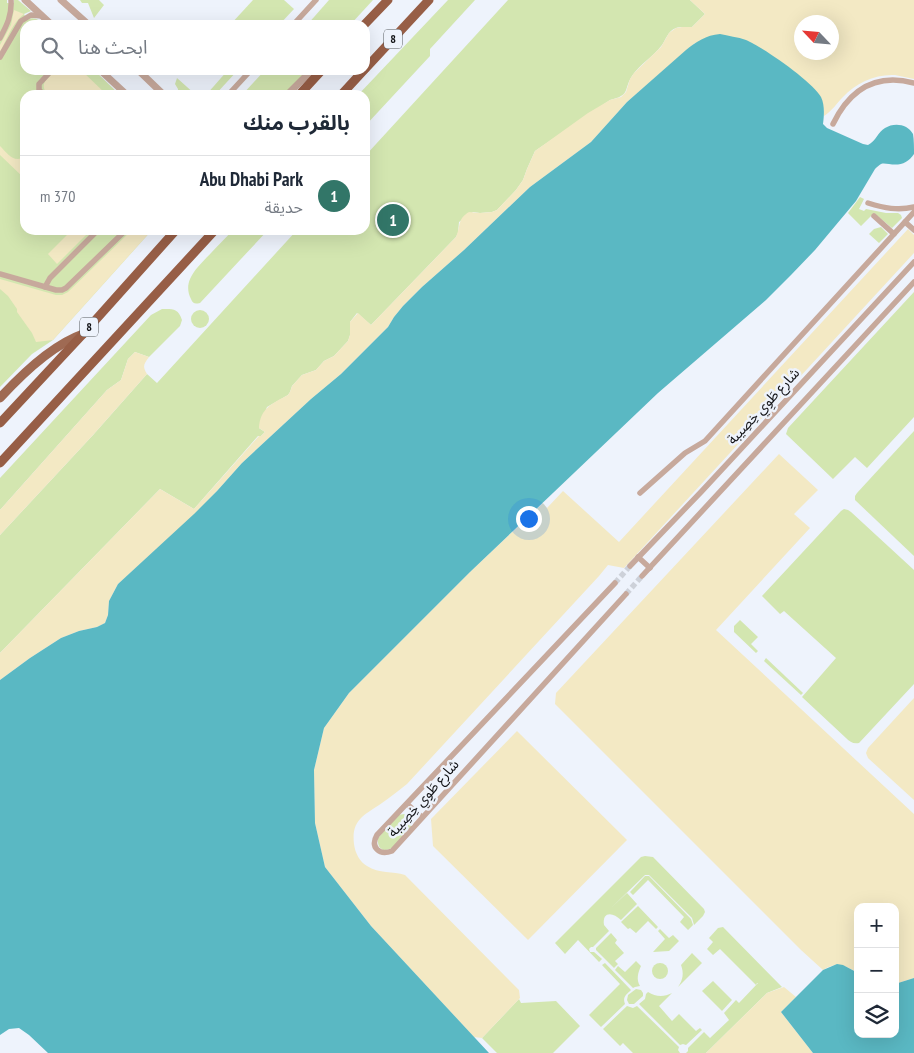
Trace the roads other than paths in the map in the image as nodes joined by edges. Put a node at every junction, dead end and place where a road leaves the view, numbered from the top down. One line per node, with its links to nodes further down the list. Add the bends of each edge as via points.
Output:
1 (11, 0): 16 (street, via 8,24)
2 (25, 0): 9 (street)
3 (61, 0): 12 (street)
4 (316, 0): 13 (street)
5 (388, 0): 14 (highway, 8)
6 (429, 0): 8 (highway, 8)
7 (435, 0): 8 (highway)
8 (421, 9): 18 (highway, 8)
9 (42, 16): 10 (street, via 31,15); 11 (street)
10 (23, 20)
11 (46, 20)
12 (83, 20)
13 (298, 20)
14 (369, 20)
15 (20, 23): 17 (street)
16 (0, 38)
17 (0, 57)
18 (370, 63)
19 (47, 75): 27 (street, via 39,84)
20 (105, 75): 28 (street)
21 (143, 75): 29 (street)
22 (246, 75): 30 (street)
23 (308, 75): 31 (street)
24 (317, 75): 32 (highway)
25 (359, 75): 33 (highway, 8)
26 (914, 83): 34 (street, via 885,80 861,89 849,98)
27 (39, 90)
28 (122, 90)
29 (159, 90)
30 (233, 90)
31 (292, 90)
32 (304, 90)
33 (345, 90)
34 (833, 124)
35 (868, 203): 36 (street, via 894,209)
36 (914, 207)
37 (874, 216): 41 (street)
38 (913, 216): 39 (street)
39 (905, 222): 40 (street); 41 (street)
40 (914, 230)
41 (894, 234): 56 (street, via 704,441 685,453)
42 (93, 235): 51 (street)
43 (121, 235): 51 (street, via 66,288 59,291)
44 (168, 235): 47 (street)
45 (171, 235): 47 (highway, 8)
46 (210, 235): 55 (highway, 8)
47 (159, 248): 52 (highway, 8)
48 (914, 262): 57 (street, شارع طَوِي خِصِيبة)
49 (0, 274): 51 (street)
50 (914, 282): 59 (street, شارع طَوِي خِصِيبة)
51 (45, 287)
52 (83, 334): 53 (main road, via 53,350); 54 (highway, 8)
53 (0, 398)
54 (0, 422)
55 (0, 463)
56 (640, 493)
57 (638, 558): 58 (street, شارع طَوِي خِصِيبة); 59 (street)
58 (630, 566)
59 (650, 568): 60 (street, شارع طَوِي خِصِيبة)
60 (642, 576)
61 (614, 583): 63 (street, شارع طَوِي خِصِيبة)
62 (626, 594): 64 (street, شارع طَوِي خِصِيبة)
63 (407, 804): 64 (street); 64 (street, شارع طَوِي خِصِيبة, via 377,835 374,842 378,850 384,853 392,851)
64 (422, 817)

